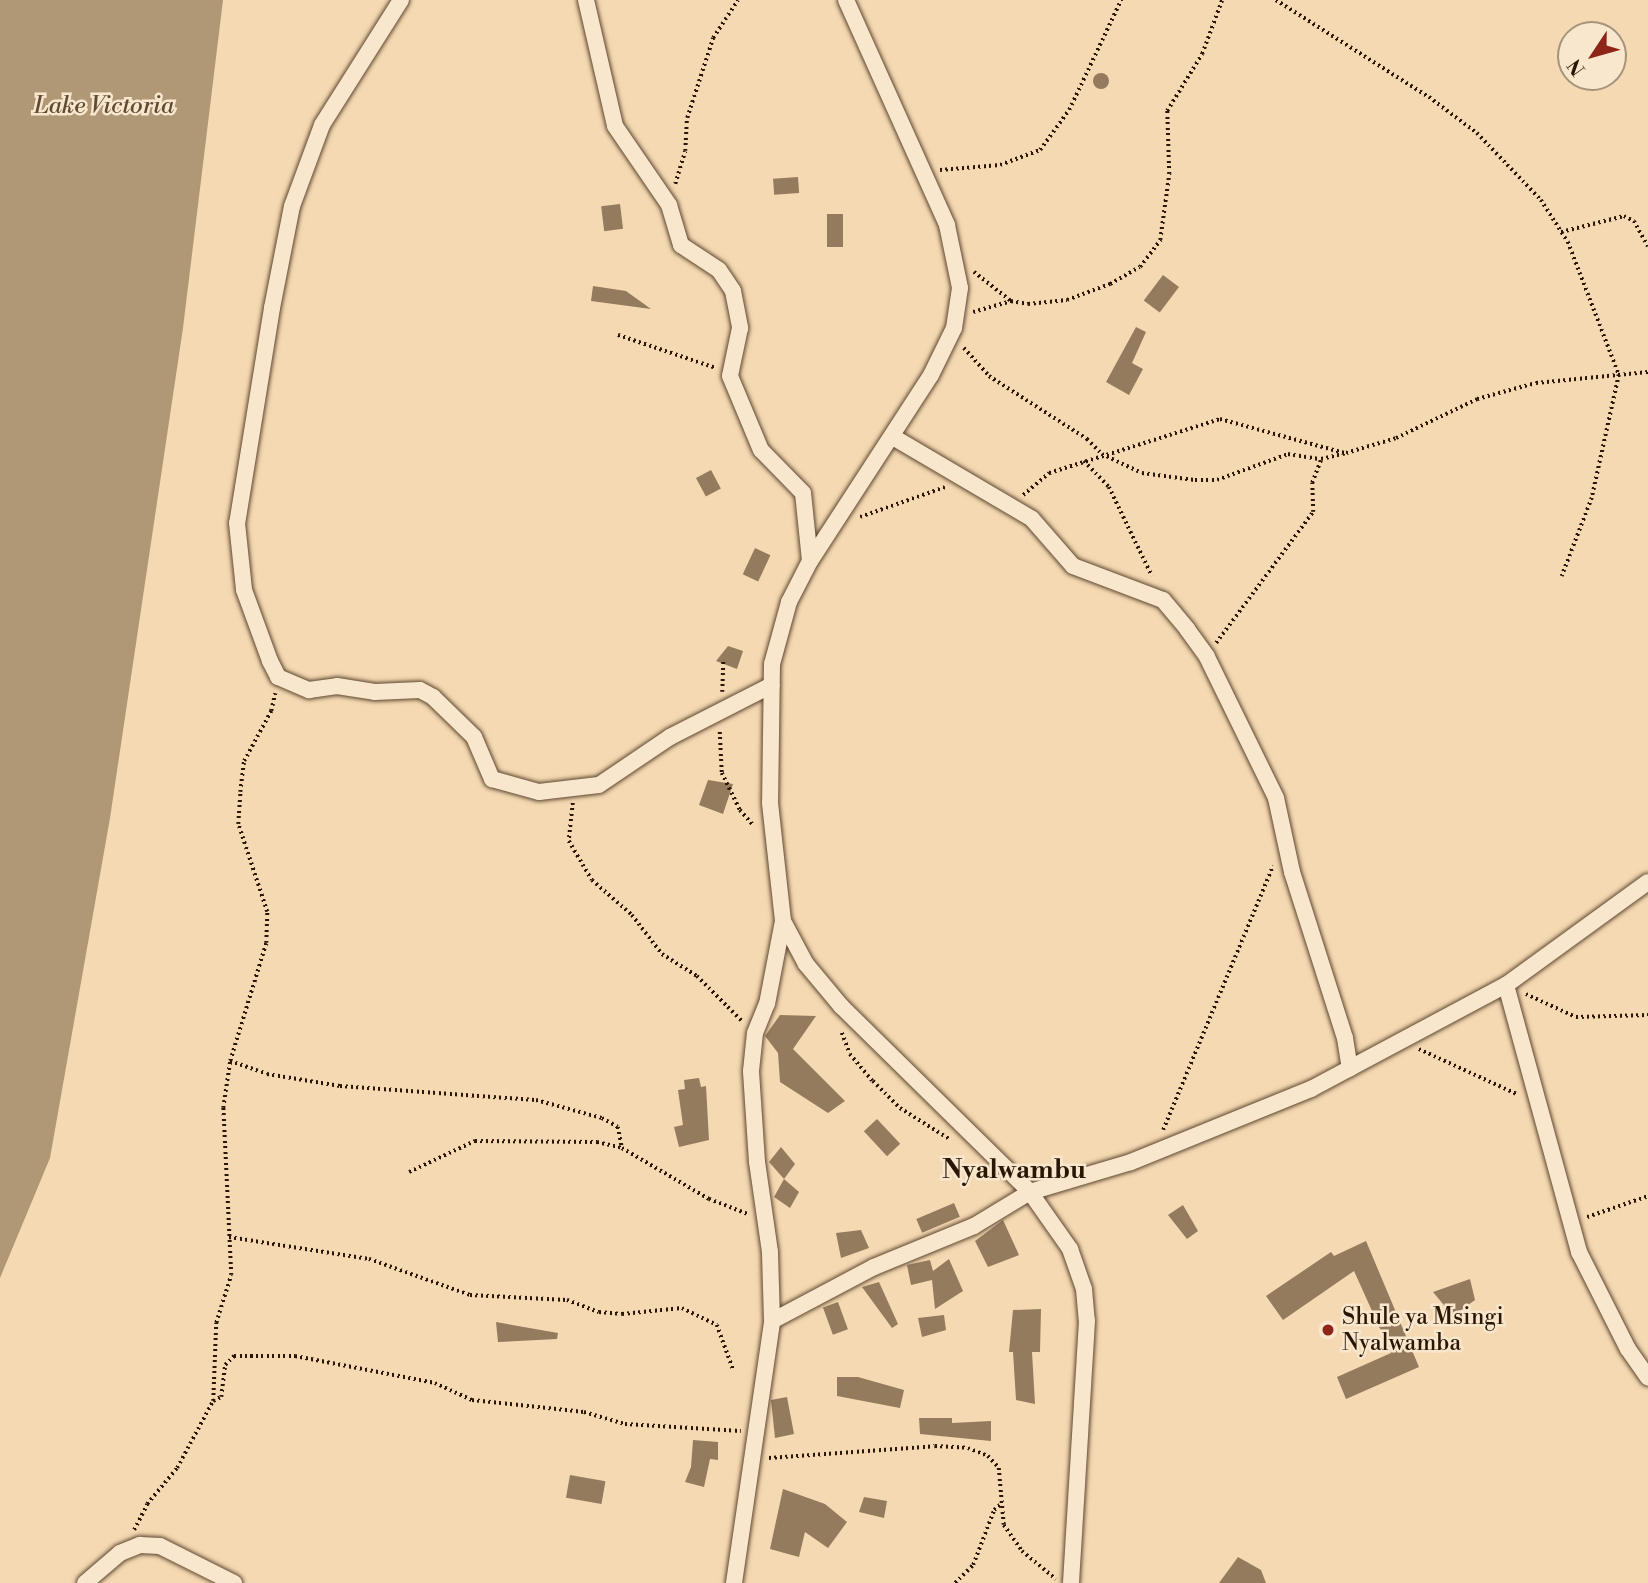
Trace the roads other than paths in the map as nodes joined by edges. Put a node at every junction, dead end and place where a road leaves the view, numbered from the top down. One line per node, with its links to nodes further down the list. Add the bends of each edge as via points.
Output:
1 (401, 0): 6 (street, via 322,125 292,206 272,307 243,478 237,556 258,634 278,677 309,690 420,690 474,737 492,779 539,792 599,785 670,737)
2 (586, 0): 5 (street, via 615,126 668,205 681,245 719,270 733,291 740,328 730,376 761,450 803,493)
3 (846, 0): 4 (street, via 925,173 956,258 960,288 954,324)
4 (894, 437): 5 (street); 10 (street, via 1038,525 1073,566 1163,600 1207,657 1266,770 1346,1038)
5 (810, 561): 6 (street, via 789,602 772,664)
6 (772, 685): 8 (street, via 771,803)
7 (1648, 882): 9 (street)
8 (783, 920): 11 (street, via 806,964 841,1006); 12 (street, via 767,1004 755,1033 751,1071 757,1162 767,1219)
9 (1506, 985): 10 (street); 13 (street, via 1587,1271)
10 (1350, 1069): 11 (street, via 1155,1152)
11 (1030, 1192): 12 (street, via 974,1226 874,1267); 17 (street, via 1070,1249 1084,1289 1087,1321)
12 (772, 1321): 16 (street)
13 (1648, 1378)
14 (85, 1583): 15 (street, via 124,1551 140,1545 160,1546)
15 (234, 1583)
16 (734, 1583)
17 (1071, 1583)

